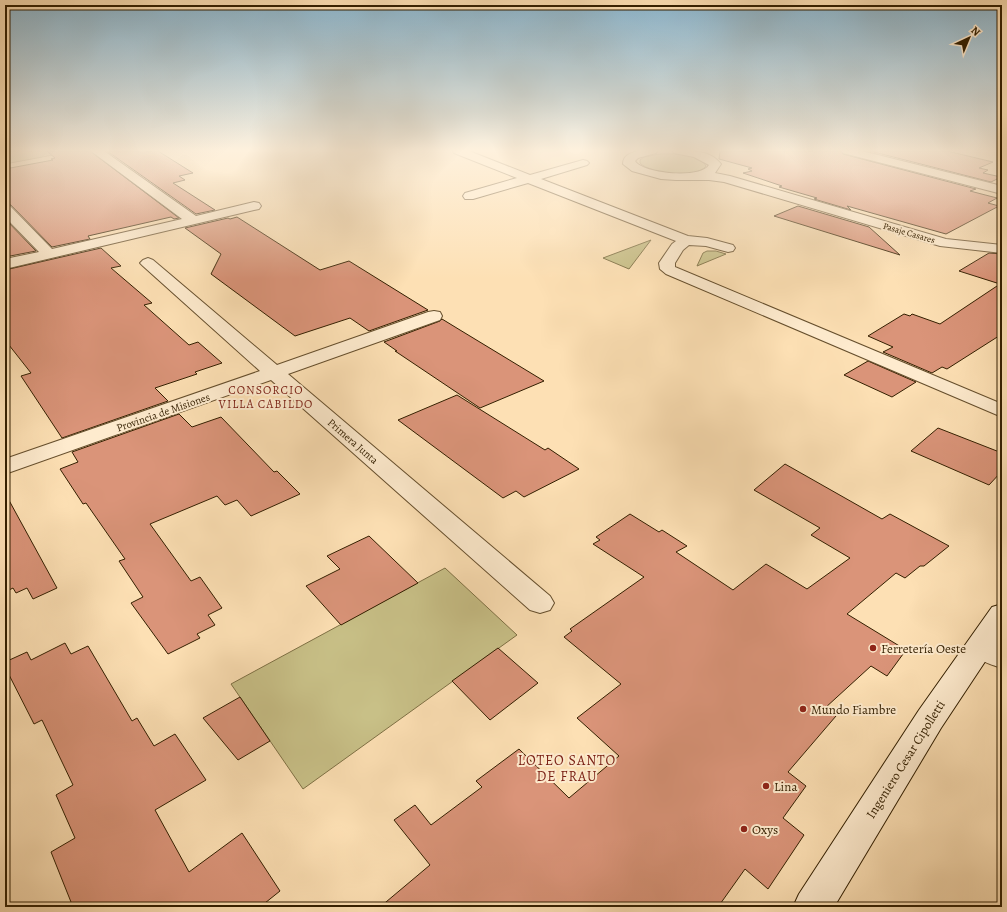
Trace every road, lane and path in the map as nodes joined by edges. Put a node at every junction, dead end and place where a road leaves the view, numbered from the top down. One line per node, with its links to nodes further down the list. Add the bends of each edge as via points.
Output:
1 (156, 194): 8 (street)
2 (477, 194): 5 (street)
3 (569, 194): 10 (street)
4 (776, 194): 12 (street, Pasaje Casares, via 945,243)
5 (469, 196)
6 (254, 206): 8 (street)
7 (5, 209): 13 (street)
8 (193, 220): 9 (street)
9 (118, 238): 13 (street); 16 (street, Primera Junta)
10 (686, 240): 11 (street); 17 (street, via 677,247 667,263 671,271)
11 (728, 248)
12 (1002, 249)
13 (49, 254): 14 (street)
14 (5, 264)
15 (434, 316): 16 (street, Provincia de Misiones)
16 (274, 373): 18 (street, Provincia de Misiones); 19 (street, Primera Junta)
17 (1002, 411)
18 (5, 467)
19 (540, 603)
20 (1001, 616): 21 (street, Ingeniero Cesar Cipolletti)
21 (991, 652): 22 (street, Ingeniero Cesar Cipolletti, via 930,719)
22 (812, 907)

